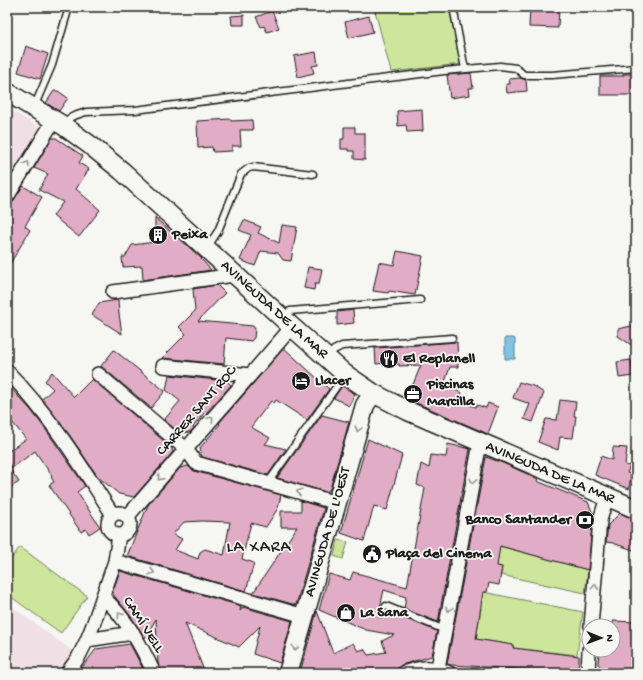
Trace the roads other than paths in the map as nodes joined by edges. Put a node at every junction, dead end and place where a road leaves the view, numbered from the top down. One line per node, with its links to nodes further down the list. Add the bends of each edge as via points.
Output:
1 (69, 7): 6 (lane, via 52,66)
2 (453, 7): 4 (lane)
3 (636, 68): 4 (lane, via 552,75 524,75 516,68 500,66)
4 (465, 69): 7 (lane, via 135,110 86,112)
5 (7, 92): 6 (main road, AVINGUDA DE LA MAR)
6 (34, 107): 7 (main road, AVINGUDA DE LA MAR)
7 (59, 123): 9 (street, one-way to 7); 10 (main road, AVINGUDA DE LA MAR, via 122,171)
8 (313, 174): 10 (lane, via 249,168 241,174 218,231)
9 (7, 198)
10 (206, 248): 11 (main road, AVINGUDA DE LA MAR)
11 (234, 275): 12 (street); 14 (main road, AVINGUDA DE LA MAR)
12 (113, 292)
13 (420, 300): 14 (lane, via 290,311)
14 (287, 323): 16 (main road, AVINGUDA DE LA MAR); 21 (street, CARRER SANT ROC)
15 (452, 338): 16 (lane, via 342,346)
16 (327, 358): 20 (main road, AVINGUDA DE LA MAR)
17 (162, 366): 21 (street)
18 (7, 371): 29 (street, via 42,410)
19 (98, 374): 24 (street)
20 (345, 374): 22 (main road, AVINGUDA DE LA MAR); 25 (lane)
21 (250, 375): 24 (street, CARRER SANT ROC, one-way to 21)
22 (373, 393): 23 (main road, AVINGUDA DE LA MAR); 27 (main road, AVINGUDA DE L'OEST, one-way to 27, via 365,405)
23 (480, 443): 26 (main road, AVINGUDA DE LA MAR); 37 (street, one-way to 37)
24 (186, 449): 25 (street, via 196,463); 30 (street, CARRER SANT ROC, one-way to 30)
25 (267, 484): 27 (street, one-way to 25)
26 (606, 497): 28 (main road, AVINGUDA DE LA MAR); 36 (street, one-way to 26, via 600,520)
27 (337, 503): 35 (main road, AVINGUDA DE L'OEST)
28 (636, 509)
29 (113, 514): 30 (street, via 121,513); 31 (street, via 108,527 112,533)
30 (127, 517): 31 (street, via 130,527 126,533)
31 (119, 536): 32 (street)
32 (115, 561): 33 (street); 35 (street, one-way to 35)
33 (103, 597): 38 (street, CAMÍ VELL, one-way to 33, via 116,609); 39 (street)
34 (386, 606): 37 (lane)
35 (304, 616): 44 (main road, AVINGUDA DE L'OEST, one-way to 44)
36 (592, 618)
37 (445, 630): 41 (street)
38 (133, 633): 39 (street); 43 (street, CAMÍ VELL)
39 (87, 640): 42 (street)
40 (589, 658): 46 (street)
41 (444, 670): 45 (street, via 419,668)
42 (67, 673)
43 (154, 673)
44 (288, 673)
45 (403, 673)
46 (588, 673)

